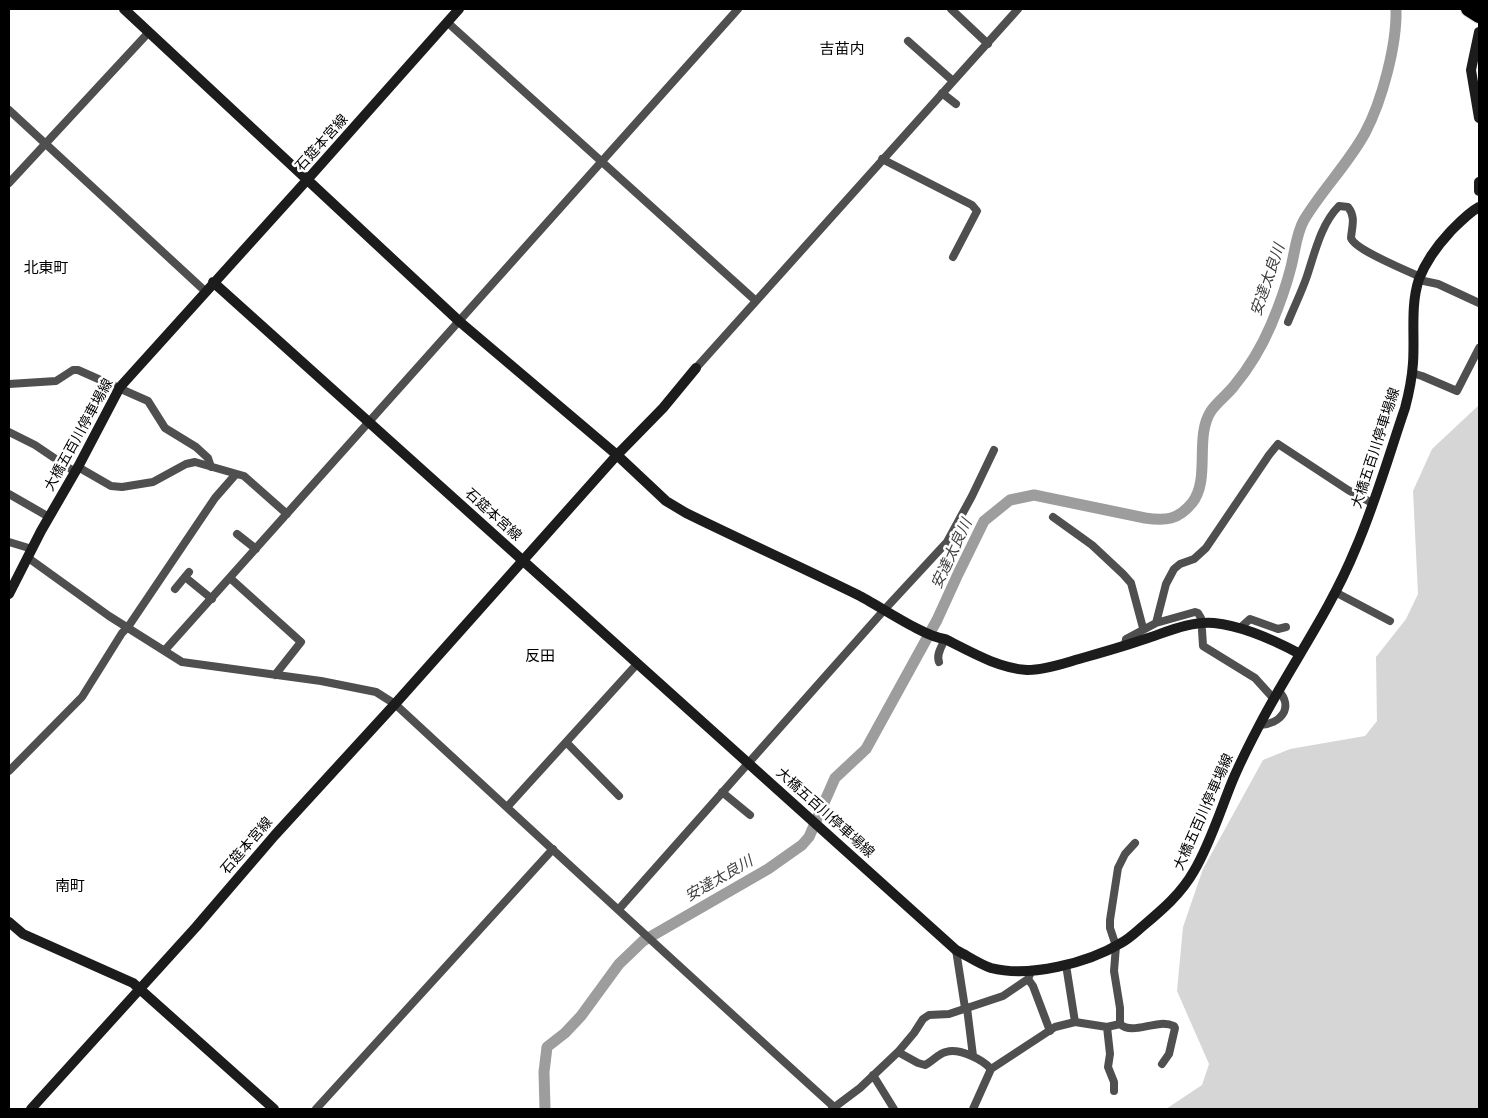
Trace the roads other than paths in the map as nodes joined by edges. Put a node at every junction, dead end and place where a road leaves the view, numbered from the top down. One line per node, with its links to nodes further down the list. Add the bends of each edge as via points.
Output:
1 (124, 9): 9 (main road)
2 (459, 9): 8 (main road, 石筵本宮線)
3 (738, 9): 20 (street)
4 (951, 9): 12 (street)
5 (1018, 9): 12 (street)
6 (1468, 9): 7 (highway)
7 (1479, 16)
8 (447, 22): 20 (street); 21 (main road, 石筵本宮線)
9 (149, 32): 18 (street); 21 (main road)
10 (1479, 32): 17 (main road, via 1470,70)
11 (908, 41): 13 (street)
12 (988, 44): 13 (street)
13 (953, 81): 14 (street)
14 (942, 93): 15 (street); 19 (street)
15 (956, 104)
16 (9, 110): 18 (street)
17 (1479, 118)
18 (46, 144): 23 (street); 29 (street)
19 (882, 159): 26 (street, via 972,205 977,211); 30 (street)
20 (602, 161): 30 (street); 32 (street)
21 (307, 180): 28 (main road, 石筵本宮線); 32 (main road)
22 (1479, 182): 24 (main road)
23 (9, 183)
24 (1479, 192)
25 (1479, 207): 27 (main road, 大橋五百川停車場線, via 1468,214 1438,246)
26 (953, 256)
27 (1420, 279): 31 (street); 33 (street, via 1355,245 1351,238 1351,211 1348,207 1339,206 1326,223); 36 (main road, 大橋五百川停車場線, via 1414,311)
28 (214, 282): 29 (main road, 大橋五百川停車場線); 39 (main road, 石筵本宮線)
29 (205, 291): 38 (main road, 大橋五百川停車場線)
30 (756, 301): 35 (street)
31 (1479, 303)
32 (460, 322): 39 (street); 42 (main road)
33 (1288, 322)
34 (1479, 348): 36 (street, via 1457,392)
35 (696, 368): 42 (main road)
36 (1412, 373): 47 (main road, 大橋五百川停車場線, via 1405,408)
37 (9, 384): 38 (street, via 56,381 78,370)
38 (120, 387): 43 (street, via 148,401 165,428 196,447 208,458); 44 (main road, 大橋五百川停車場線)
39 (369, 422): 48 (street); 55 (main road, 石筵本宮線)
40 (9, 432): 44 (street)
41 (994, 450): 61 (street, via 947,542)
42 (618, 455): 55 (main road); 61 (main road, via 666,501 686,513)
43 (211, 467): 44 (street, via 195,462 186,464 152,482 122,487 111,486); 45 (street)
44 (77, 469): 50 (main road, 大橋五百川停車場線)
45 (236, 474): 48 (street, via 250,480); 65 (street, via 215,498)
46 (9, 494): 50 (street)
47 (1372, 503): 58 (main road, 大橋五百川停車場線); 64 (street, via 1278,444 1206,548 1194,560 1174,569 1166,584)
48 (287, 514): 53 (street)
49 (1052, 516): 67 (street, via 1092,545 1131,583)
50 (49, 517): 54 (main road, 大橋五百川停車場線)
51 (238, 534): 53 (street)
52 (9, 542): 54 (street)
53 (256, 549): 56 (street)
54 (29, 553): 59 (main road, 大橋五百川停車場線); 65 (street, via 109,616)
55 (524, 560): 75 (main road, 大橋五百川停車場線); 78 (main road, 石筵本宮線)
56 (230, 578): 60 (street); 76 (street, via 301,642)
57 (175, 589): 60 (street, via 187,575)
58 (1335, 592): 63 (street); 73 (main road, 大橋五百川停車場線)
59 (9, 594)
60 (212, 599): 72 (street)
61 (885, 609): 70 (main road, via 921,631); 81 (street)
62 (1201, 618): 64 (street, via 1195,612)
63 (1390, 621)
64 (1156, 623): 67 (street)
65 (128, 627): 72 (street); 82 (street, via 82,697)
66 (1286, 627): 68 (street, via 1278,629 1250,620)
67 (1143, 628): 71 (street, via 1126,639)
68 (1240, 628): 71 (main road, via 1213,623 1188,625); 73 (main road)
69 (1202, 630): 77 (street, via 1203,646)
70 (943, 639): 71 (main road, via 995,663 1027,670 1053,667); 74 (street)
71 (1125, 645)
72 (165, 650): 76 (street, via 182,662)
73 (1300, 654): 77 (main road, 大橋五百川停車場線)
74 (939, 662)
75 (637, 664): 80 (street); 81 (main road, 大橋五百川停車場線)
76 (275, 675): 78 (street, via 376,692)
77 (1276, 694): 79 (main road, 大橋五百川停車場線); 79 (street, via 1284,698 1286,704 1281,716 1274,723)
78 (395, 704): 85 (street); 95 (main road, 石筵本宮線)
79 (1260, 725): 91 (main road, 大橋五百川停車場線, via 1235,775 1203,854 1189,878 1171,902)
80 (566, 742): 84 (street); 85 (street)
81 (748, 762): 83 (street); 92 (main road, 大橋五百川停車場線)
82 (9, 771)
83 (722, 792): 86 (street); 89 (street)
84 (619, 796)
85 (508, 806): 88 (street)
86 (750, 815)
87 (1134, 843): 91 (street, via 1125,854 1117,874 1110,928)
88 (553, 849): 89 (street); 110 (street)
89 (619, 909): 107 (street)
90 (9, 922): 95 (main road, via 23,934)
91 (1116, 946): 93 (main road, 大橋五百川停車場線); 98 (street, via 1114,971)
92 (956, 950): 94 (main road, 大橋五百川停車場線, via 992,968); 96 (street)
93 (1066, 965): 94 (main road, 大橋五百川停車場線); 97 (street)
94 (1030, 975): 96 (street, via 1003,996); 100 (street)
95 (139, 988): 108 (main road, 石筵本宮線); 109 (main road)
96 (966, 1008): 101 (street, via 949,1014 929,1015); 102 (street)
97 (1075, 1022): 99 (street); 100 (street)
98 (1120, 1024): 99 (street); 103 (street, via 1128,1028 1163,1023 1174,1026 1169,1054)
99 (1107, 1027): 106 (street, via 1108,1067)
100 (1050, 1031): 104 (street)
101 (898, 1052): 102 (street, via 925,1064 944,1052); 105 (street)
102 (973, 1056): 104 (street)
103 (1162, 1064)
104 (991, 1069): 112 (street)
105 (873, 1075): 107 (street); 111 (street)
106 (1114, 1091)
107 (833, 1108)
108 (31, 1109)
109 (274, 1109)
110 (316, 1109)
111 (894, 1109)
112 (973, 1109)

